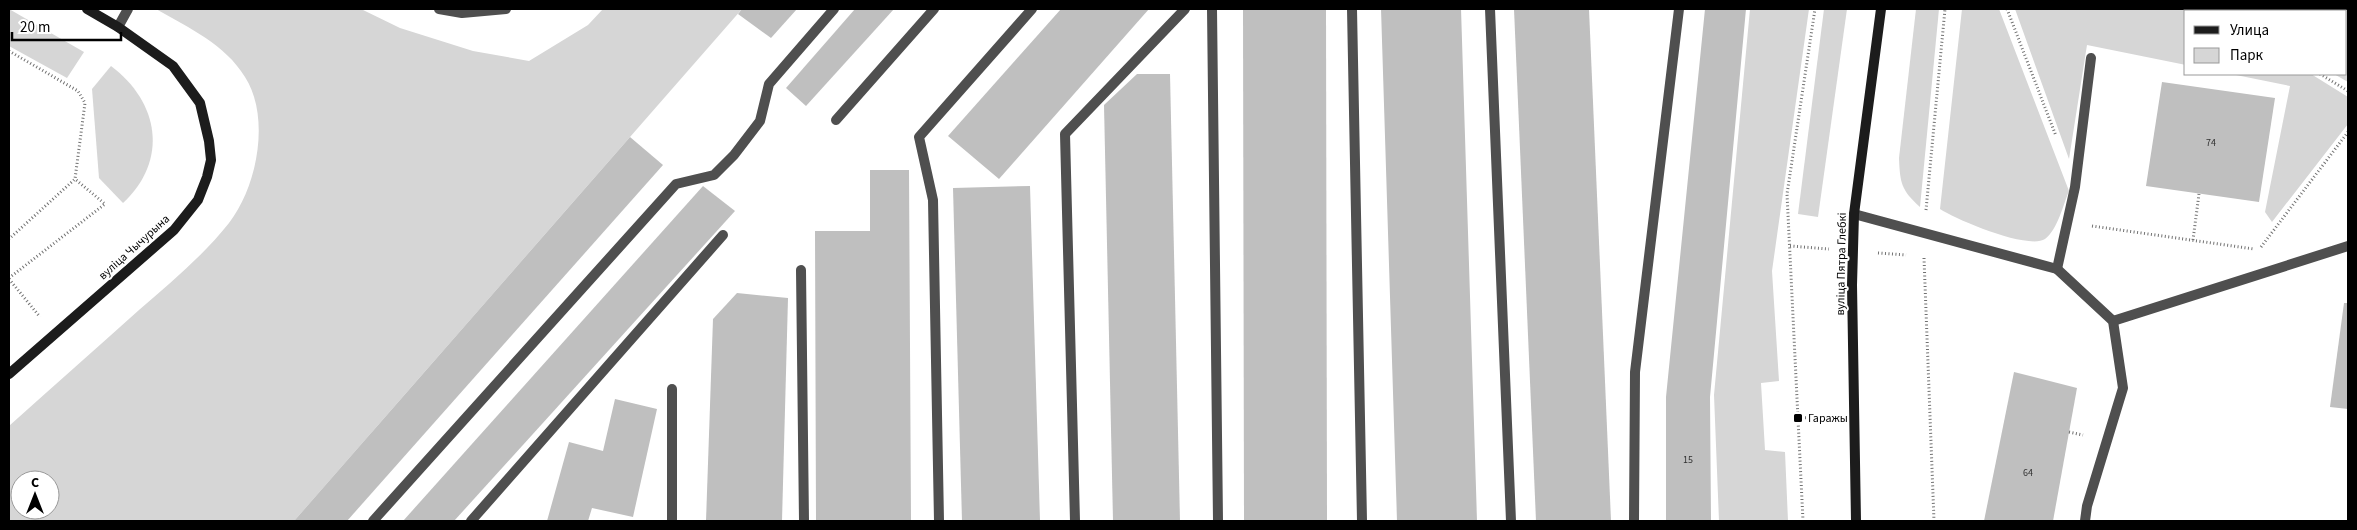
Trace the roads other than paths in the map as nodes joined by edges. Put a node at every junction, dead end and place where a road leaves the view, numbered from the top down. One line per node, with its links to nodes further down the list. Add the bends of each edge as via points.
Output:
1 (87, 9): 16 (main road, вуліца Чычурына)
2 (128, 9): 16 (street)
3 (439, 9): 4 (street, via 462,13)
4 (506, 9)
5 (834, 9): 27 (street, via 769,84 760,122 734,155 714,175 676,184)
6 (934, 9): 18 (street)
7 (1032, 9): 31 (street, via 919,137 932,200)
8 (1184, 9): 32 (street, via 1065,134)
9 (1212, 9): 33 (street)
10 (1352, 9): 34 (street)
11 (1490, 9): 35 (street)
12 (1673, 9): 15 (street)
13 (1679, 9): 15 (street)
14 (1881, 9): 19 (main road, вуліца Пятра Глебкі)
15 (1678, 20): 36 (street, via 1635,372)
16 (118, 27): 25 (main road, вуліца Чычурына, via 173,66 200,103 211,160 207,177 198,200 174,230)
17 (2091, 58): 22 (street, via 2075,187)
18 (836, 120)
19 (1854, 214): 22 (street); 37 (main road, вуліца Пятра Глебкі)
20 (723, 235): 28 (street)
21 (2348, 246): 24 (street)
22 (2056, 269): 24 (street)
23 (801, 270): 30 (street)
24 (2113, 321): 38 (street, via 2123,388)
25 (9, 374)
26 (672, 389): 29 (street)
27 (373, 521)
28 (471, 521)
29 (672, 521)
30 (804, 521)
31 (939, 521)
32 (1075, 521)
33 (1218, 521)
34 (1362, 521)
35 (1511, 521)
36 (1634, 521)
37 (1856, 521)
38 (2085, 521)

